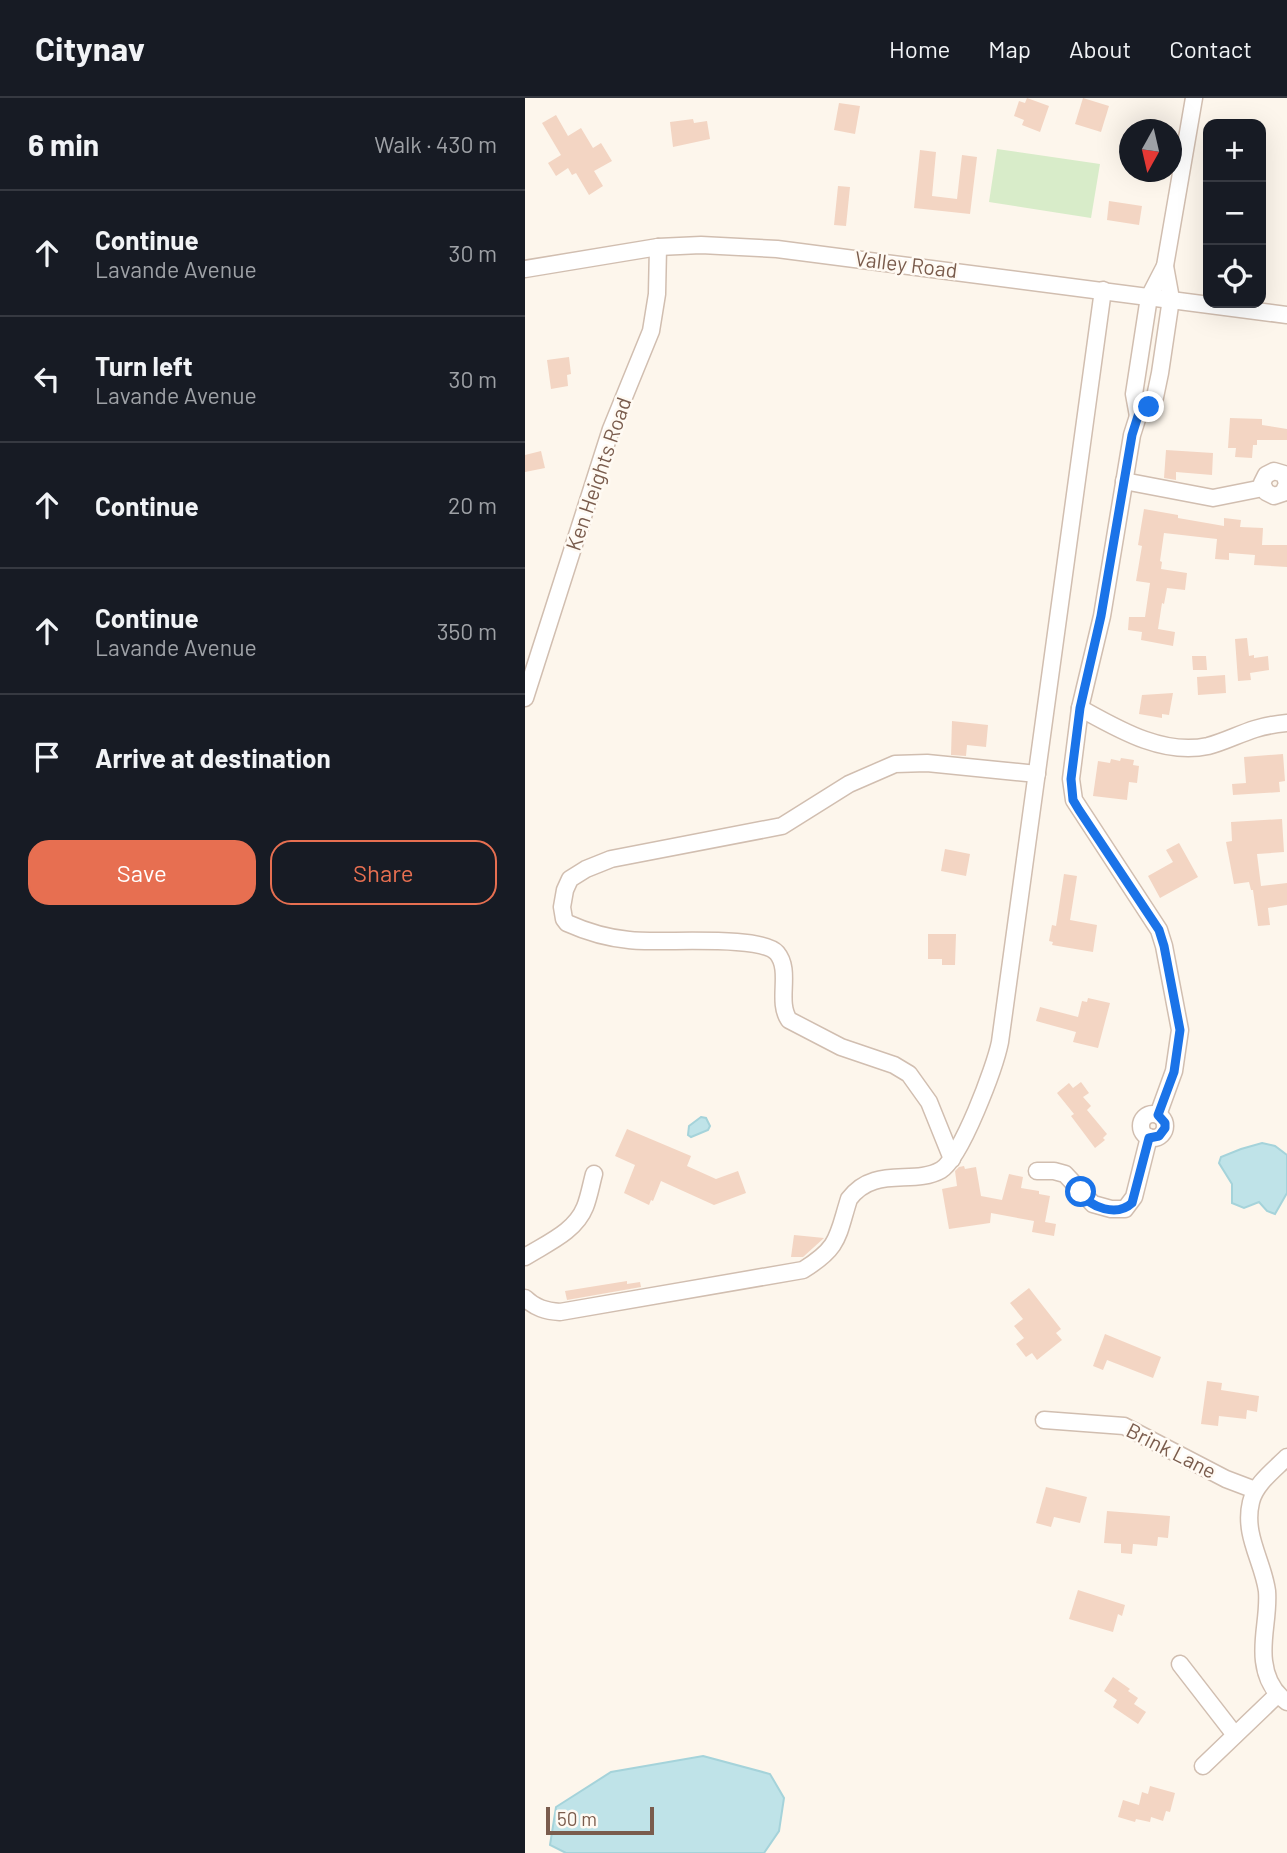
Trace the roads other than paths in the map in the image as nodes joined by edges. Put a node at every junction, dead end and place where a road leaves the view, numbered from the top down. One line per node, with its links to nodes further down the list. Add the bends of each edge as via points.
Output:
1 (1194, 98): 3 (street)
2 (658, 247): 4 (street, Valley Road); 5 (street, Valley Road, via 777,248); 14 (street, Ken Heights Road, via 651,331 611,429)
3 (1165, 266): 6 (street); 7 (street)
4 (525, 269)
5 (1103, 290): 6 (street, Valley Road); 17 (street)
6 (1149, 297): 7 (street, Valley Road); 10 (street)
7 (1171, 299): 8 (street, Valley Road); 9 (street)
8 (1287, 315)
9 (1165, 345): 10 (street); 11 (street, via 1155,397)
10 (1140, 349): 11 (street, via 1135,394)
11 (1138, 416): 12 (street)
12 (1124, 481): 13 (street, via 1213,498 1263,488 1263,478 1274,471 1284,474); 15 (street)
13 (1287, 483)
14 (525, 698)
15 (1080, 708): 16 (street, via 1129,734 1196,748); 19 (street, via 1071,779 1073,800 1159,930 1180,1041 1158,1115 1165,1128 1159,1136 1149,1138 1134,1197 1125,1209 1093,1204 1065,1174)
16 (1287, 723)
17 (1037, 774): 18 (street, via 998,1051); 18 (street, via 895,764 856,780 768,831 611,859 575,874 563,896 562,914 568,923 603,935 630,941 758,943 773,949 782,964 789,1020 909,1074 929,1102)
18 (952, 1160): 22 (street, via 934,1173 881,1179 861,1188 849,1199 836,1243 803,1270 560,1312 547,1311)
19 (1037, 1171)
20 (594, 1174): 21 (street, via 585,1209 572,1226)
21 (525, 1257)
22 (525, 1298)
23 (1044, 1420): 25 (street, Brink Lane, via 1123,1426)
24 (1287, 1457): 25 (street)
25 (1255, 1490): 27 (street, via 1249,1525 1267,1592 1264,1661)
26 (1180, 1664): 28 (street)
27 (1282, 1699): 28 (street)
28 (1235, 1735): 29 (street)
29 (1203, 1766)

